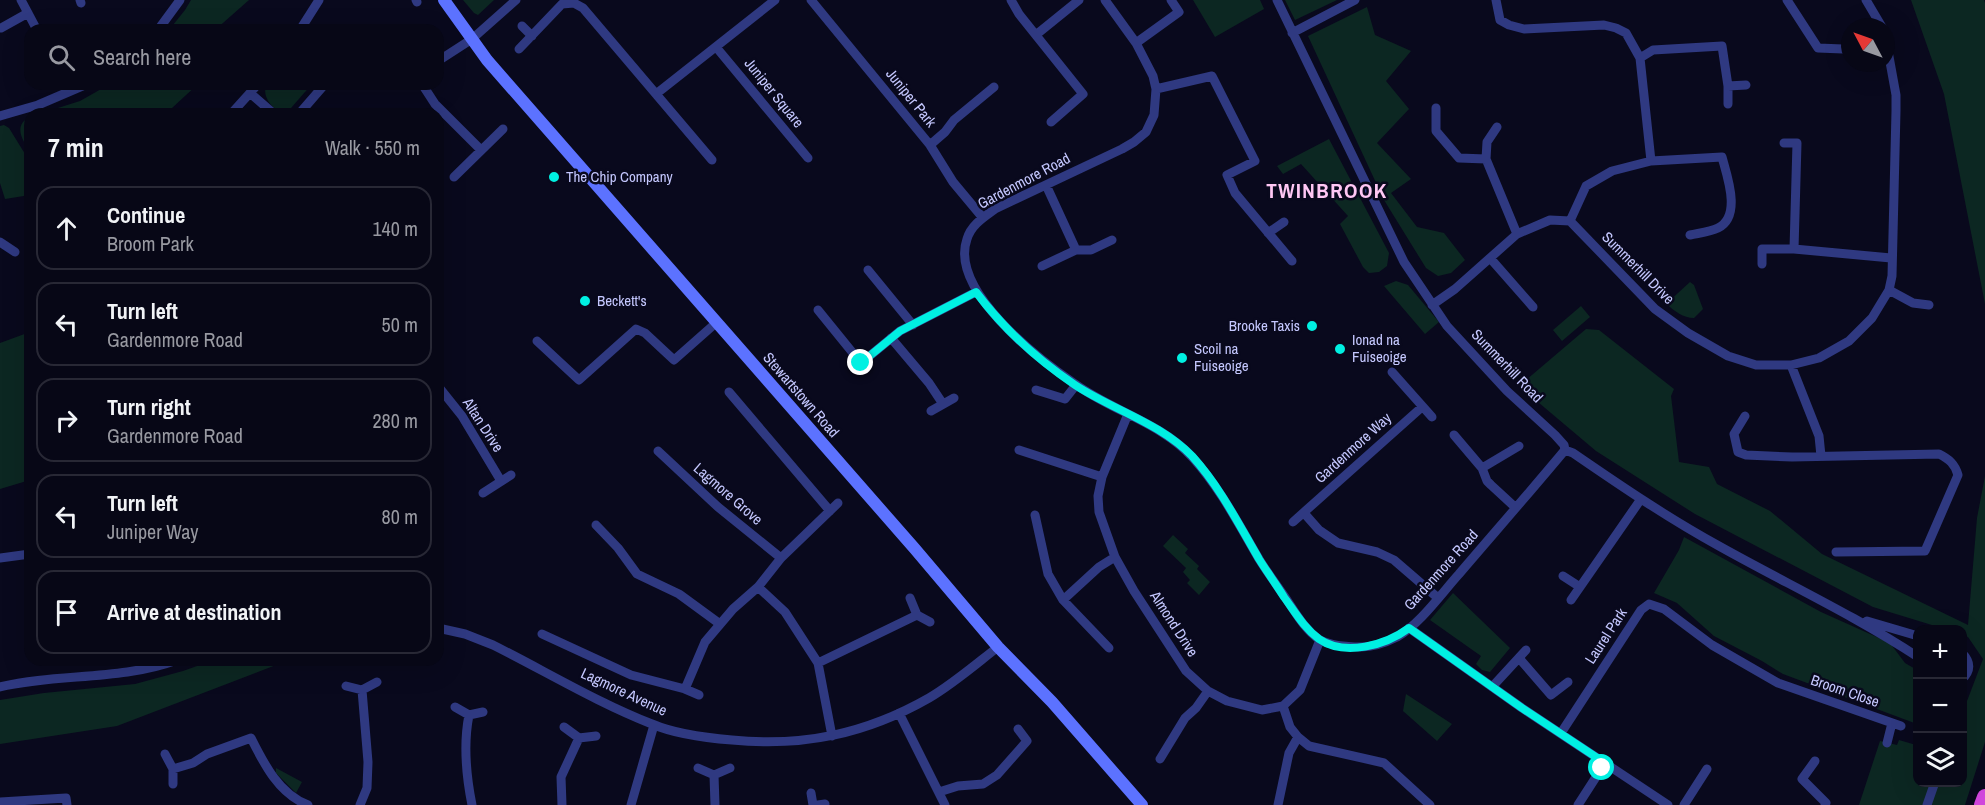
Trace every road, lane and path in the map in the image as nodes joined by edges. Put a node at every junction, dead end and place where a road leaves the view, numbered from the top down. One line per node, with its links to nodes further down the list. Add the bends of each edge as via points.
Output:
1 (21, 0): 17 (street)
2 (180, 0): 20 (street)
3 (319, 0): 21 (street)
4 (444, 0): 27 (main road, Stewartstown Road)
5 (516, 0): 27 (street)
6 (811, 0): 59 (street, Juniper Park)
7 (1011, 0): 25 (street)
8 (1079, 0): 25 (street)
9 (1105, 0): 28 (street, Gardenmore Road)
10 (1171, 0): 28 (street, via 1179,12)
11 (1277, 0): 24 (street, Summerhill Road)
12 (1355, 0): 24 (street)
13 (1496, 0): 33 (street, via 1500,20 1518,28 1617,28 1626,33)
14 (1787, 0): 31 (street, via 1818,48)
15 (1866, 0): 18 (street)
16 (770, 1): 29 (street)
17 (28, 13): 19 (street); 23 (street)
18 (1877, 18)
19 (34, 24)
20 (162, 24)
21 (304, 24)
22 (522, 26): 26 (street)
23 (1, 28)
24 (1293, 33): 86 (street, Summerhill Road, via 1404,262)
25 (1037, 34): 55 (street, via 1083,94)
26 (532, 36): 30 (street); 44 (street, via 562,4 574,3 584,8)
27 (472, 39): 32 (street); 90 (main road, Stewartstown Road)
28 (1136, 44): 38 (street, Gardenmore Road)
29 (716, 47): 44 (street); 61 (street, Juniper Square)
30 (519, 49)
31 (1841, 49)
32 (444, 58)
33 (1640, 58): 36 (street, via 1653,50 1722,46); 64 (street)
34 (1892, 72): 79 (street, Summerhill Drive, via 1896,115)
35 (1746, 85): 36 (street)
36 (1728, 86): 45 (street)
37 (994, 87): 59 (street)
38 (1156, 89): 66 (street, Gardenmore Road, via 1154,114 1146,132 1122,149); 70 (street, via 1212,76 1255,161 1227,175 1235,193)
39 (73, 90): 46 (street)
40 (253, 90): 43 (street)
41 (320, 90): 49 (street)
42 (426, 90): 50 (street)
43 (250, 93): 47 (street); 48 (street)
44 (656, 94): 63 (street)
45 (1728, 104)
46 (28, 108)
47 (236, 108)
48 (267, 108)
49 (304, 108)
50 (439, 108)
51 (1436, 108): 62 (street, via 1436,131 1459,158)
52 (24, 109): 54 (street)
53 (444, 113): 60 (street)
54 (0, 116)
55 (1051, 122)
56 (1497, 127): 62 (street, via 1487,142)
57 (503, 129): 60 (street)
58 (1784, 143): 75 (street, via 1797,143)
59 (930, 145): 67 (street, Juniper Park, via 953,183)
60 (481, 150): 65 (street)
61 (808, 158)
62 (1486, 159): 71 (street)
63 (712, 160)
64 (1651, 161): 68 (street, via 1612,171 1586,186); 72 (street, via 1722,157 1732,204 1726,222 1719,228)
65 (454, 177)
66 (1046, 185): 67 (street, Gardenmore Road); 76 (street)
67 (983, 218): 85 (street, Gardenmore Road, via 966,239 965,261)
68 (1570, 221): 71 (street, via 1550,220); 94 (street, Summerhill Drive, via 1654,309 1688,333 1728,356 1756,365)
69 (1284, 222): 70 (street)
70 (1268, 233): 80 (street)
71 (1517, 234): 78 (street)
72 (1690, 235)
73 (1112, 240): 76 (street, via 1091,250)
74 (0, 242): 77 (street)
75 (1794, 249): 79 (street); 81 (street, via 1762,249)
76 (1076, 250): 82 (street)
77 (15, 252)
78 (1490, 258): 86 (street); 88 (street)
79 (1891, 258): 84 (street, Summerhill Drive)
80 (1292, 261)
81 (1762, 264)
82 (1042, 266)
83 (868, 270): 91 (street)
84 (1889, 290): 87 (street, via 1913,303); 94 (street, Summerhill Drive, via 1872,318 1850,341 1819,358)
85 (976, 292): 91 (street); 96 (street, Gardenmore Road, via 1009,331)
86 (1432, 305): 111 (street, Summerhill Road, via 1447,326 1555,435)
87 (1929, 305)
88 (1533, 307)
89 (818, 310): 92 (street, via 861,363)
90 (717, 322): 93 (street, via 674,360 636,329 579,380); 147 (main road, Stewartstown Road)
91 (913, 325): 92 (street)
92 (891, 338): 101 (street)
93 (537, 341)
94 (1791, 365): 112 (street, via 1820,436)
95 (1392, 372): 102 (street)
96 (1076, 385): 97 (street, via 1065,399); 104 (street, Gardenmore Road)
97 (1036, 390)
98 (729, 392): 121 (street)
99 (444, 394): 116 (street, Altan Drive)
100 (954, 398): 101 (street)
101 (943, 404): 103 (street)
102 (1422, 406): 106 (street); 122 (street, Gardenmore Way)
103 (931, 411)
104 (1128, 414): 115 (street, Almond Drive); 146 (street, Gardenmore Road, via 1173,440 1212,479 1260,561 1305,626)
105 (1745, 416): 112 (street, via 1734,434 1738,452 1792,458)
106 (1432, 417)
107 (1454, 435): 113 (street)
108 (1519, 446): 113 (street)
109 (658, 450): 130 (street, Lagmore Grove, via 718,507)
110 (1019, 450): 115 (street)
111 (1565, 450): 118 (street, Summerhill Road); 120 (street, Gardenmore Road)
112 (1821, 456): 126 (street, via 1939,454 1948,458 1958,475 1925,551)
113 (1482, 468): 120 (street, via 1487,481)
114 (511, 475): 116 (street)
115 (1102, 477): 128 (street, Almond Drive, via 1099,512)
116 (501, 481): 117 (street)
117 (483, 493)
118 (1641, 499): 133 (street); 139 (street, Summerhill Road, via 1718,546)
119 (838, 503): 121 (street)
120 (1516, 508): 135 (street, Gardenmore Road)
121 (830, 511): 130 (street)
122 (1304, 513): 124 (street, Gardenmore Way); 135 (street, via 1338,543 1394,560)
123 (1035, 515): 136 (street, via 1048,574)
124 (1293, 522)
125 (596, 525): 141 (street, via 637,574 679,594)
126 (1836, 552)
127 (24, 555): 129 (street)
128 (1115, 557): 136 (street); 164 (street, Almond Drive, via 1185,671)
129 (0, 558)
130 (781, 558): 132 (street)
131 (1563, 576): 133 (street)
132 (758, 587): 141 (street); 153 (street, via 785,612)
133 (1580, 587): 137 (street)
134 (910, 598): 138 (street)
135 (1438, 598): 142 (street, Gardenmore Road)
136 (1063, 600): 148 (street)
137 (1571, 600)
138 (917, 615): 140 (street); 153 (street)
139 (1856, 619): 145 (street, Summerhill Road); 150 (street, Summerhill Road)
140 (930, 622)
141 (720, 624): 162 (street, via 705,642)
142 (1409, 628): 146 (street, Gardenmore Road, via 1396,637 1363,647 1337,646); 160 (street)
143 (444, 629): 171 (street, Lagmore Avenue, via 493,645)
144 (542, 634): 162 (street, via 631,675)
145 (1913, 635)
146 (1320, 640): 166 (street, via 1300,690)
147 (998, 646): 169 (street, Lagmore Avenue, via 939,691); 206 (main road, Stewartstown Road)
148 (1109, 648)
149 (1526, 650): 151 (street)
150 (1913, 655)
151 (1519, 658): 157 (street, via 1551,694); 160 (street)
152 (1967, 659): 155 (street)
153 (818, 663): 176 (street)
154 (160, 666): 159 (street)
155 (1967, 675)
156 (376, 682): 163 (street)
157 (1568, 682)
158 (346, 686): 163 (street)
159 (0, 687)
160 (1492, 687): 174 (street)
161 (1788, 687): 174 (street, Laurel Park, via 1712,645 1664,609 1649,604 1641,610); 179 (street, Broom Close, via 1896,724)
162 (686, 689): 165 (street)
163 (362, 690): 198 (street, via 368,762 367,788)
164 (1208, 691): 166 (street, Almond Drive, via 1227,701 1262,710); 181 (street, via 1185,718)
165 (699, 695)
166 (1283, 706): 177 (street, via 1290,728)
167 (455, 707): 170 (street)
168 (483, 712): 170 (street)
169 (899, 713): 176 (street, Lagmore Avenue); 191 (street)
170 (469, 715): 199 (street, via 465,758)
171 (654, 725): 176 (street, Lagmore Avenue, via 709,738 764,743); 201 (street)
172 (564, 727): 178 (street)
173 (1018, 729): 191 (street, via 1027,741 997,776 982,784)
174 (1561, 734): 183 (street)
175 (596, 736): 178 (street)
176 (832, 736)
177 (1298, 737): 207 (street, via 1289,753); 208 (street, via 1310,746 1384,763)
178 (579, 738): 200 (street, via 561,777)
179 (1887, 743)
180 (165, 754): 187 (street)
181 (1160, 759)
182 (1815, 761): 212 (street, via 1802,779)
183 (1605, 763): 209 (street); 210 (street)
184 (698, 768): 188 (street)
185 (730, 768): 188 (street)
186 (1707, 769): 211 (street)
187 (173, 770): 189 (street); 197 (street, via 250,738 267,769 290,796)
188 (714, 775): 202 (street)
189 (173, 784)
190 (1934, 787): 213 (street)
191 (939, 792): 205 (street)
192 (811, 793): 203 (street)
193 (1985, 797): 214 (highway)
194 (0, 802): 196 (street, via 66,798)
195 (825, 804): 204 (street)
196 (67, 805)
197 (308, 805)
198 (360, 805)
199 (472, 805)
200 (562, 805)
201 (631, 805)
202 (715, 805)
203 (813, 805)
204 (818, 805)
205 (945, 805)
206 (1142, 805)
207 (1278, 805)
208 (1430, 805)
209 (1578, 805)
210 (1668, 805)
211 (1684, 805)
212 (1825, 805)
213 (1927, 805)
214 (1982, 805)

